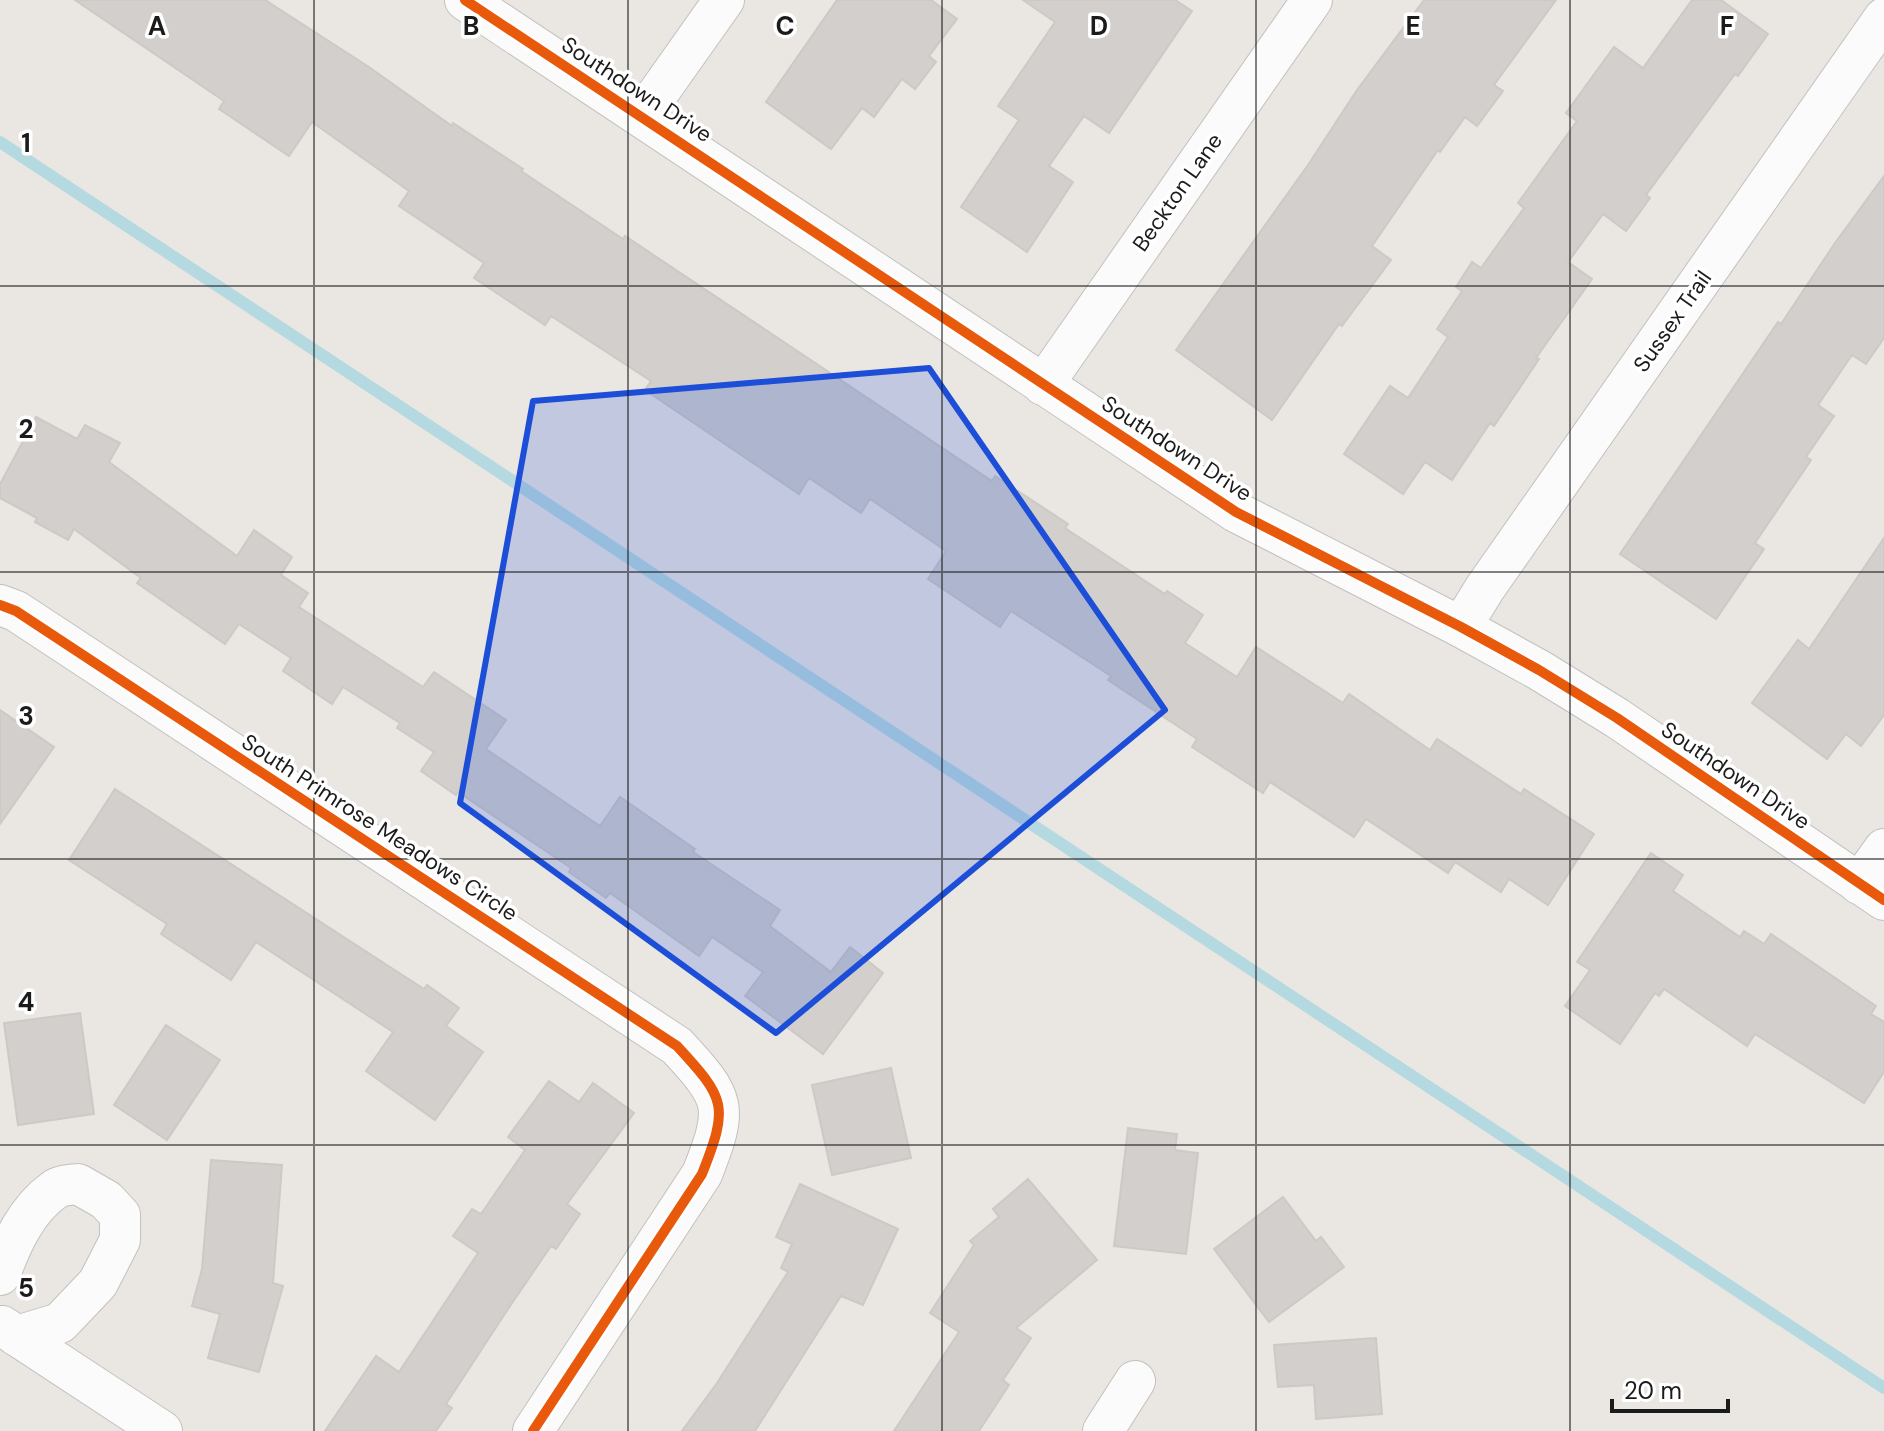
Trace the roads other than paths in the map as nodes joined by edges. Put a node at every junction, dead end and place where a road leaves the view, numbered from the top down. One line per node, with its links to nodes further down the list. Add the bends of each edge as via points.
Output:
1 (465, 0): 5 (street, Southdown Drive)
2 (724, 0): 5 (street)
3 (1312, 0): 6 (street, Beckton Lane)
4 (1884, 18): 8 (street, Sussex Trail)
5 (642, 116): 6 (street, Southdown Drive)
6 (1043, 385): 8 (street, Southdown Drive, via 1236,512)
7 (0, 605): 15 (street, South Primrose Meadows Circle, via 677,1046 702,1073 720,1103 717,1137 702,1174)
8 (1461, 627): 10 (street, Southdown Drive, via 1617,718)
9 (1884, 849): 10 (street)
10 (1872, 892)
11 (0, 1276): 12 (street); 12 (street, via 12,1242 56,1188 78,1184 120,1215 120,1240 98,1283 60,1323)
12 (6, 1343): 14 (street)
13 (1135, 1381): 16 (street)
14 (162, 1431)
15 (533, 1431)
16 (1103, 1431)

